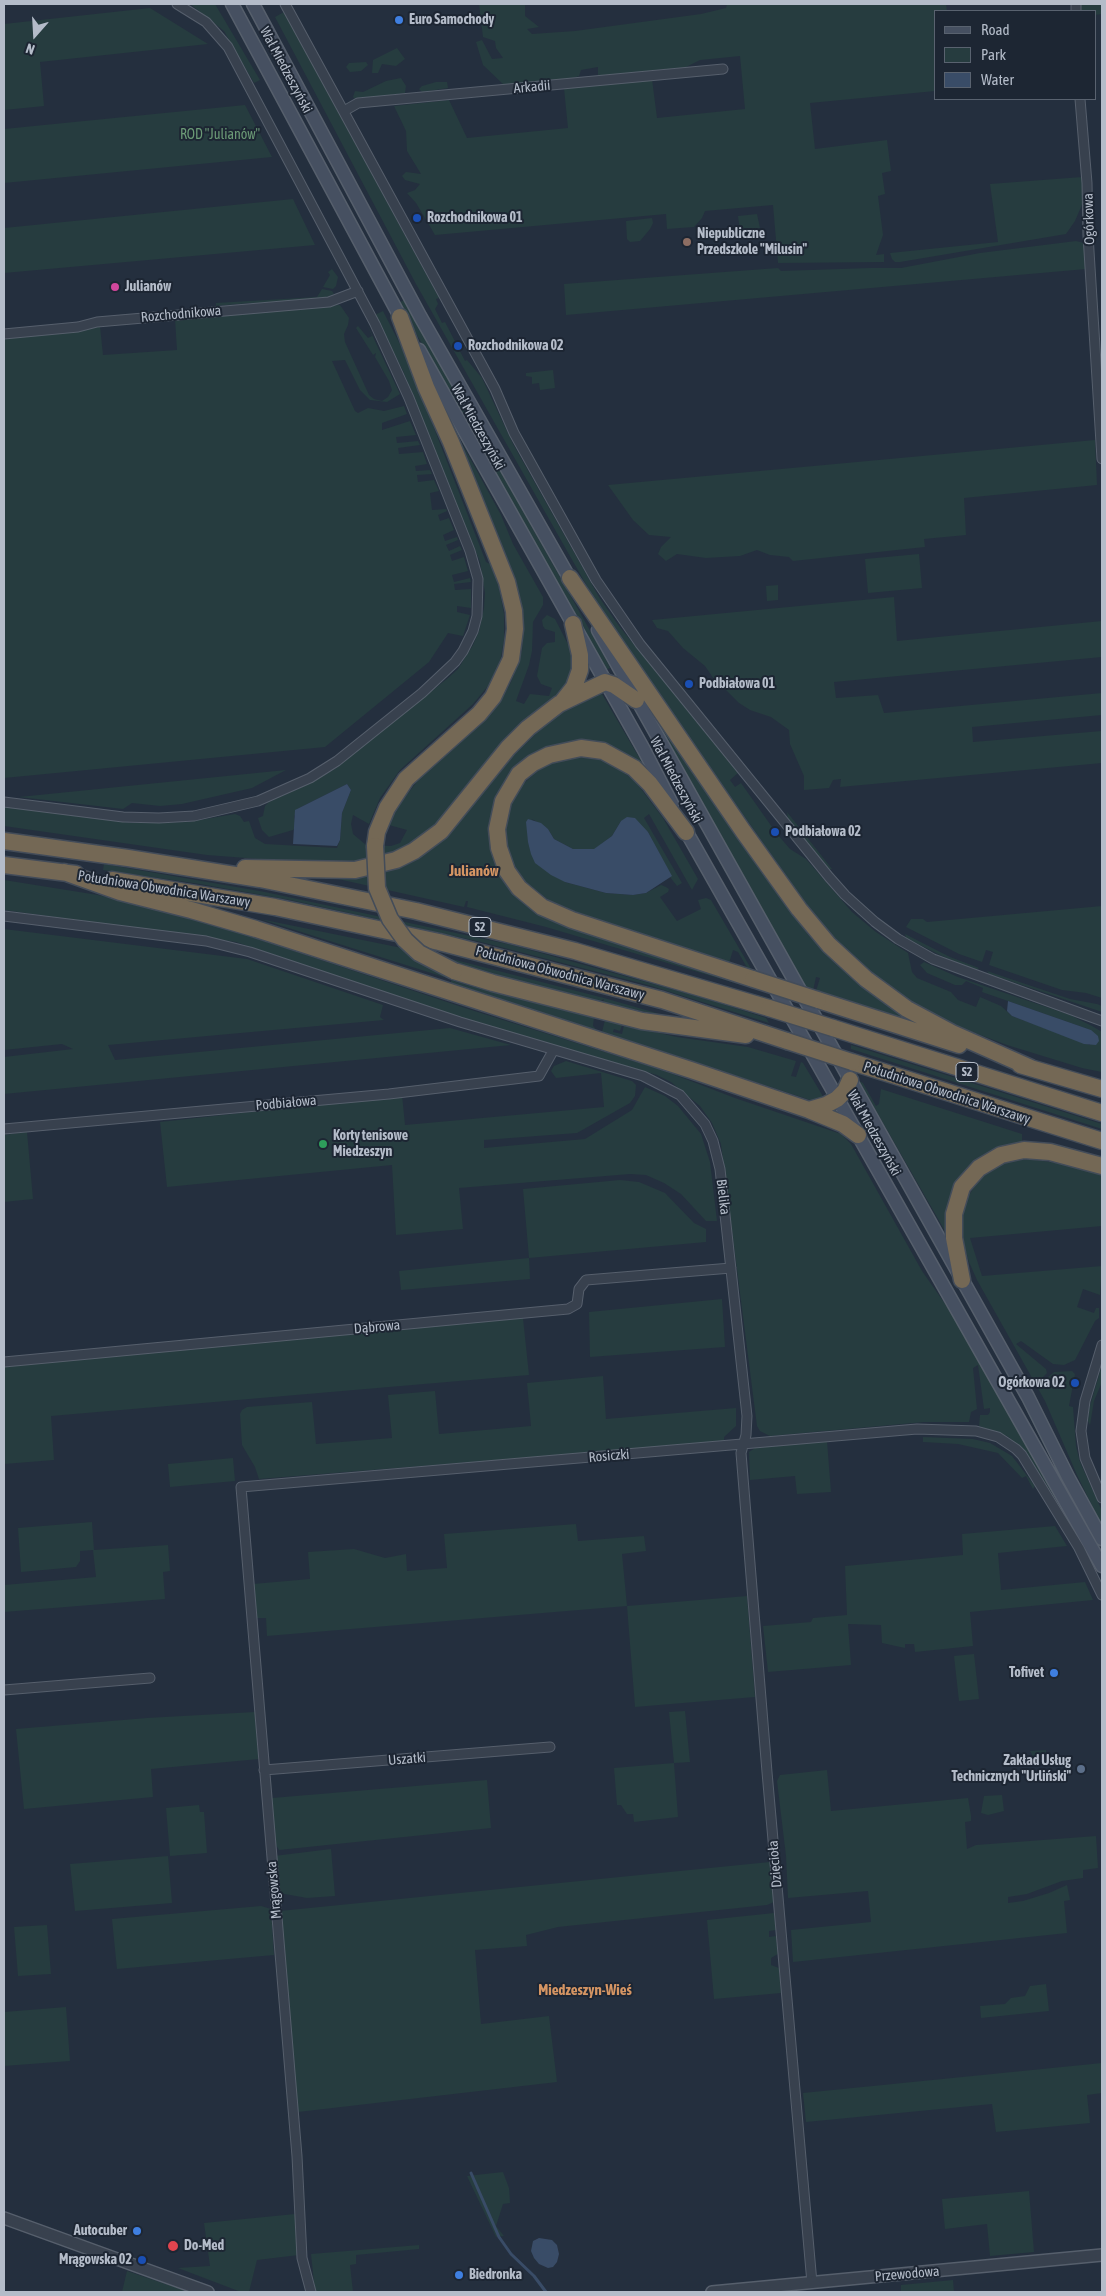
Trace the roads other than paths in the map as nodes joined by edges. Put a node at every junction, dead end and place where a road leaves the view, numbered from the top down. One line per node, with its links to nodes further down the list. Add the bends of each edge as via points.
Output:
1 (177, 4): 8 (street, via 206,22 228,47)
2 (232, 4): 9 (main road, Wał Miedzeszyński)
3 (253, 4): 12 (main road, Wał Miedzeszyński, via 420,316)
4 (285, 4): 7 (street, Wał Miedzeszyński)
5 (723, 69): 7 (street, Arkadii, via 358,103)
6 (1080, 100): 11 (street, Ogórkowa)
7 (344, 111): 24 (street, Wał Miedzeszyński, via 495,388 514,433 604,594 640,644 823,870 845,896 875,922 920,952)
8 (358, 291): 10 (street, Rozchodnikowa, via 329,302 97,322 78,327); 17 (street, via 409,398 477,572 477,616 463,651 422,693 337,761 310,778 258,801 194,816 138,818)
9 (400, 317): 13 (main road, Wał Miedzeszyński); 25 (highway, bridge, via 505,576 515,629 511,659 493,697 406,779 387,808 375,846 376,883 390,920 419,953 454,972 642,1021)
10 (4, 334)
11 (1102, 459)
12 (570, 578): 15 (main road, Wał Miedzeszyński); 27 (highway, via 798,909 830,945 866,979 907,1009)
13 (572, 624): 14 (main road, Wał Miedzeszyński); 16 (highway, via 581,661 580,670 574,687)
14 (605, 682): 15 (highway); 16 (highway); 18 (main road, Wał Miedzeszyński)
15 (636, 700): 28 (main road, Wał Miedzeszyński)
16 (562, 703): 21 (highway, via 518,738 441,831 401,858 368,868 343,871)
17 (4, 802)
18 (686, 832): 27 (highway, bridge, via 634,768 603,751 581,748 548,755 520,774 503,800 497,829 507,871 519,888 542,907 572,920); 30 (main road, Wał Miedzeszyński)
19 (4, 841): 21 (highway, Południowa Obwodnica Warszawy / S2)
20 (4, 864): 22 (highway, Południowa Obwodnica Warszawy / S2)
21 (186, 867): 32 (highway, Południowa Obwodnica Warszawy / S2, bridge, via 426,914 584,954 770,1008)
22 (64, 872): 25 (highway, Południowa Obwodnica Warszawy / S2, via 275,907 438,942 653,997); 31 (highway, via 120,892 256,929)
23 (4, 916): 26 (street, Bielika, via 228,946)
24 (1102, 1021)
25 (787, 1041): 35 (highway, Południowa Obwodnica Warszawy / S2, bridge)
26 (553, 1051): 33 (street, Podbiałowa, via 538,1076 389,1094); 37 (street, Bielika, via 643,1076 680,1095 694,1110 705,1124 717,1155)
27 (1031, 1068): 29 (highway)
28 (850, 1080): 30 (highway); 38 (main road, Wał Miedzeszyński)
29 (1102, 1089)
30 (838, 1099): 31 (highway); 34 (main road, Wał Miedzeszyński)
31 (809, 1110): 34 (highway, via 843,1124)
32 (1102, 1113)
33 (4, 1129)
34 (858, 1135): 46 (main road, Wał Miedzeszyński)
35 (1102, 1141)
36 (1102, 1166): 38 (highway, via 1050,1152 1024,1150 1001,1155 979,1168 962,1187 955,1206 954,1238)
37 (731, 1268): 40 (street, Dąbrowa, via 586,1280 579,1289 577,1304 568,1309); 41 (street, Bielika, via 747,1416)
38 (962, 1280): 45 (main road, Wał Miedzeszyński, via 1032,1404)
39 (1102, 1345): 42 (street, via 1085,1401 1081,1431 1085,1458)
40 (4, 1362)
41 (744, 1444): 43 (street, Rosiczki); 47 (street, Rosiczki, via 926,1429 976,1431 1008,1443 1022,1455 1079,1548); 54 (street, Dzięcioła, via 741,1453)
42 (1099, 1485): 44 (street)
43 (241, 1487): 51 (street, Mrągowska)
44 (1102, 1498)
45 (1102, 1539)
46 (1102, 1566)
47 (1102, 1595)
48 (150, 1678): 49 (street)
49 (4, 1690)
50 (550, 1747): 51 (street, Uszatki)
51 (264, 1770): 56 (street, Mrągowska, via 297,2156 302,2258)
52 (4, 2218): 55 (street)
53 (1102, 2255): 54 (street, Przewodowa)
54 (812, 2283): 57 (street, Przewodowa)
55 (205, 2292)
56 (311, 2292)
57 (712, 2292)

